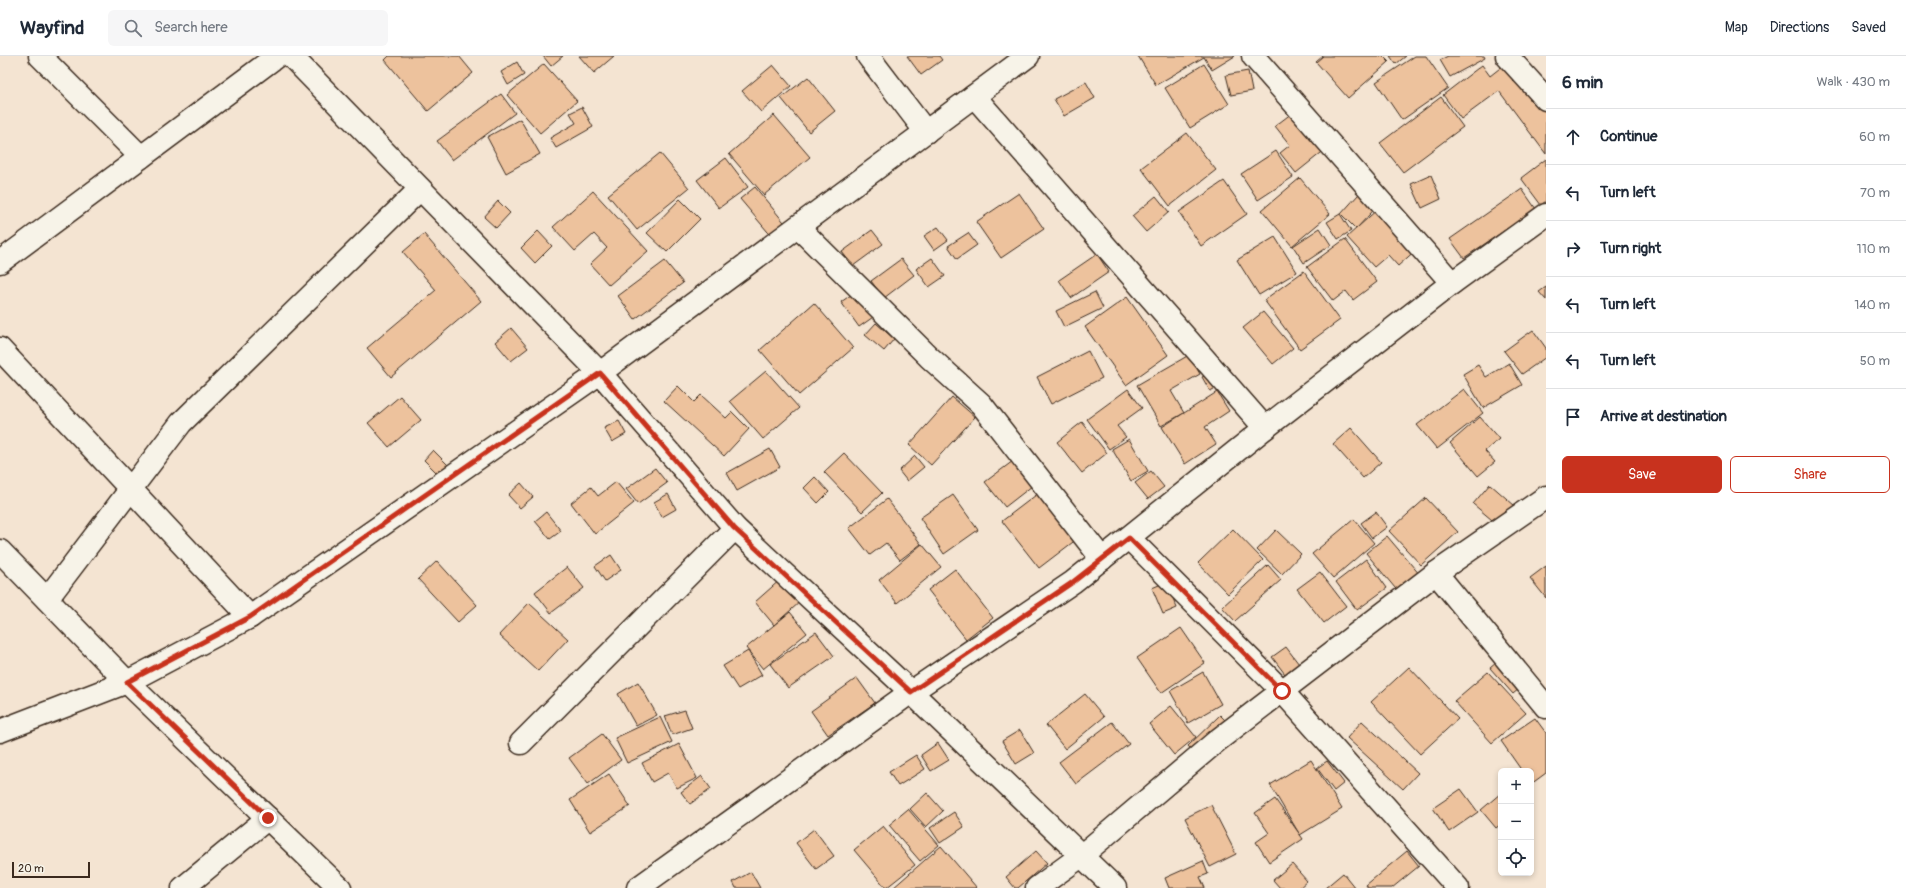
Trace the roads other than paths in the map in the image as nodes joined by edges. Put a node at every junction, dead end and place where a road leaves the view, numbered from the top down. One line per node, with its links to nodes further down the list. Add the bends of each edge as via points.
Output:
1 (40, 56): 11 (street)
2 (278, 56): 11 (street)
3 (868, 56): 10 (street)
4 (1028, 56): 8 (street)
5 (1253, 56): 16 (street)
6 (1507, 56): 9 (street)
7 (301, 59): 12 (street)
8 (974, 96): 10 (street); 19 (street)
9 (1546, 99)
10 (926, 132): 14 (street)
11 (141, 157): 15 (street)
12 (420, 189): 18 (street); 20 (street, via 181,422)
13 (1546, 215): 16 (street)
14 (798, 227): 18 (street); 25 (street, via 929,357 981,404)
15 (0, 262)
16 (1452, 283): 19 (street)
17 (0, 349): 20 (street)
18 (600, 373): 22 (street); 28 (street)
19 (1265, 428): 23 (street)
20 (131, 489): 27 (street); 28 (street)
21 (1546, 497): 26 (street)
22 (734, 528): 31 (street); 34 (street)
23 (1129, 538): 25 (street); 30 (street)
24 (0, 552): 27 (street)
25 (1102, 559): 31 (street, via 1073,582)
26 (1436, 573): 30 (street); 32 (street)
27 (47, 600): 29 (street)
28 (250, 617): 29 (street)
29 (127, 682): 33 (street); 35 (street)
30 (1282, 691): 36 (street, via 1218,740); 42 (street)
31 (911, 692): 36 (street); 39 (street)
32 (1546, 707)
33 (0, 731)
34 (521, 743)
35 (268, 818): 37 (street); 38 (street)
36 (1081, 856): 40 (street); 41 (street)
37 (183, 888)
38 (340, 888)
39 (638, 888)
40 (1037, 888)
41 (1115, 888)
42 (1458, 888)

